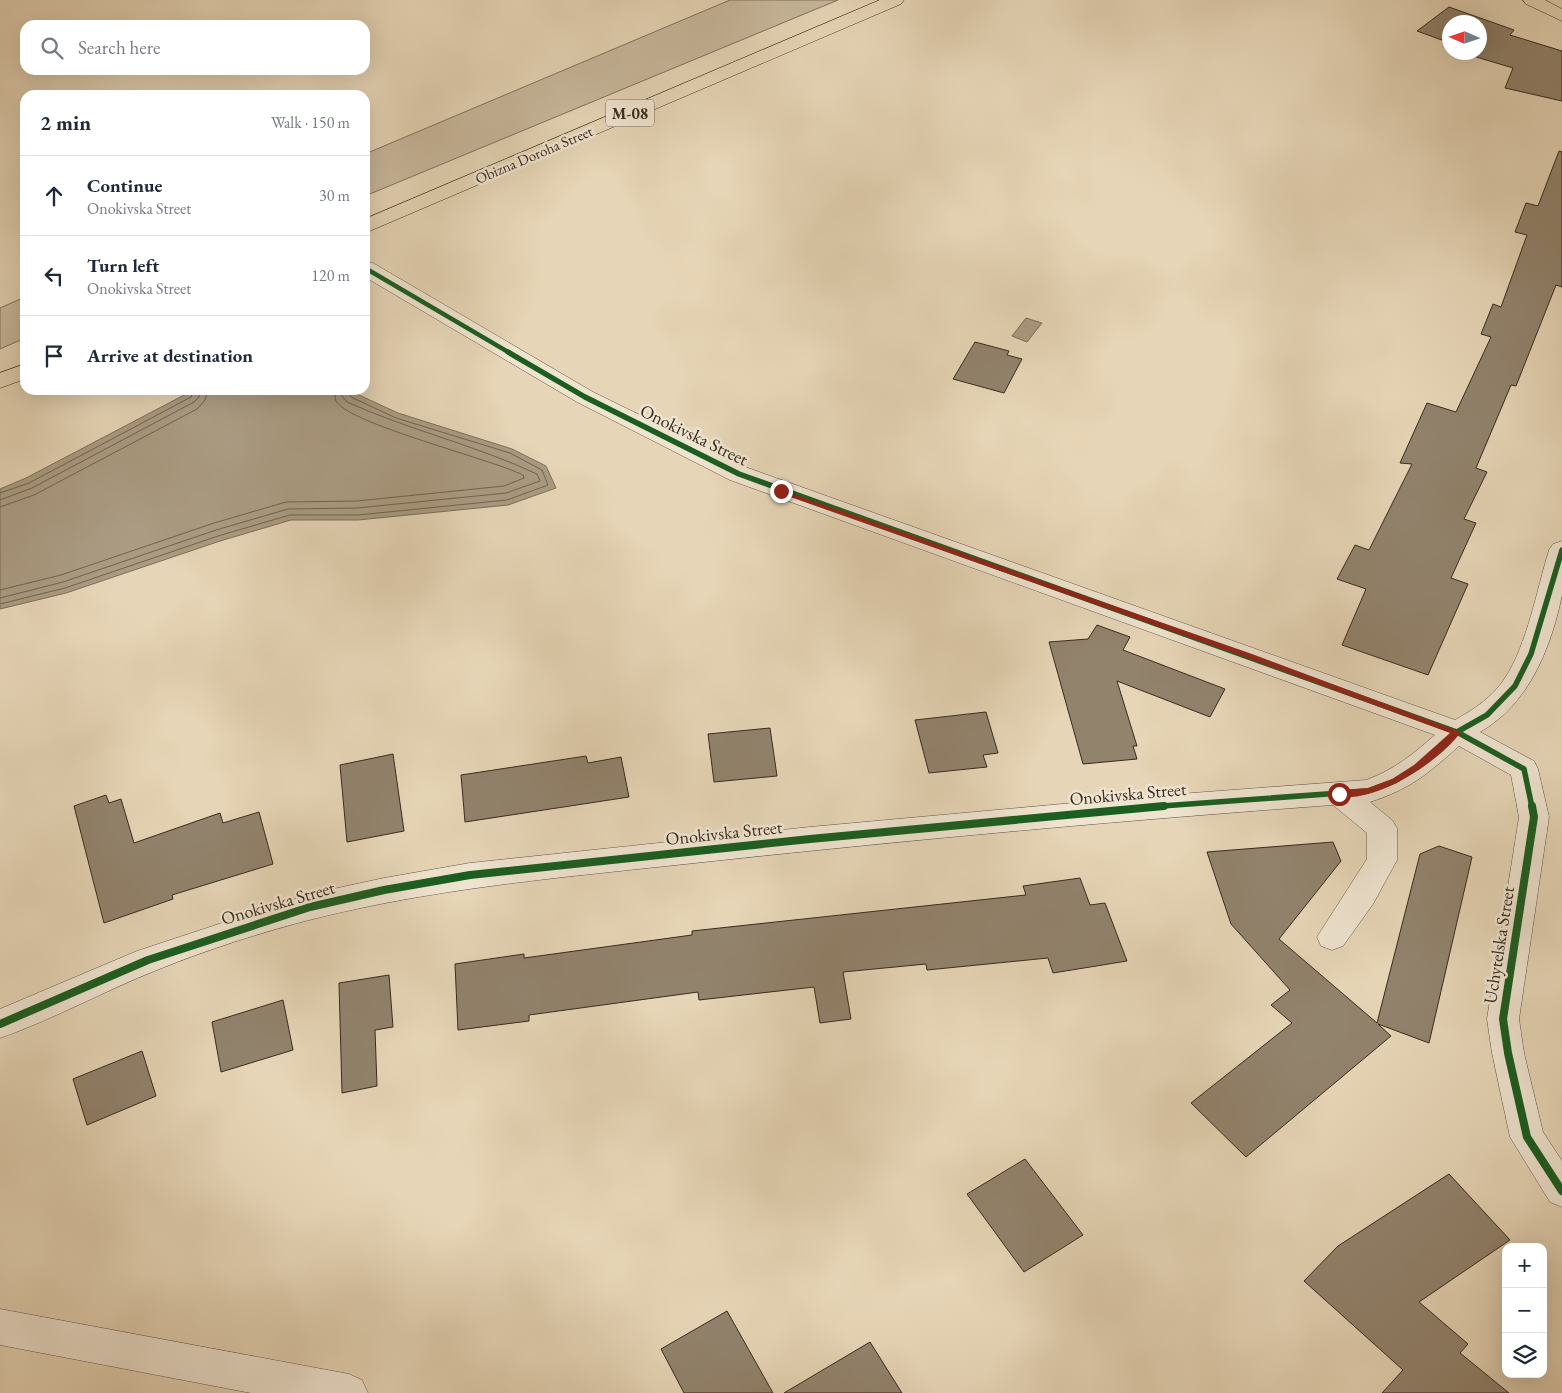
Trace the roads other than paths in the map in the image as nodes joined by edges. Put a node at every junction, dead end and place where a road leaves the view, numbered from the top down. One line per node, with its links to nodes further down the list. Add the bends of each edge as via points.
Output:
1 (895, 0): 4 (main road, Obizna Doroha Street / М-08)
2 (1532, 0): 3 (main road)
3 (1562, 16)
4 (370, 225)
5 (370, 271): 9 (street, Onokivska Street, via 585,397 739,474)
6 (20, 373): 7 (main road)
7 (0, 382)
8 (1562, 550): 9 (street, Onokivska Street, via 1531,654 1515,686 1487,715)
9 (1457, 732): 10 (street, Onokivska Street, via 1417,767 1395,781 1368,791); 13 (street, Uchytelska Street, via 1524,768 1534,817 1503,1019 1527,1137)
10 (1339, 794): 11 (street, via 1382,828 1382,860); 12 (street, Onokivska Street, via 1120,809 470,875 310,907 215,937 148,960)
11 (1332, 937)
12 (0, 1024)
13 (1562, 1191)
14 (0, 1327): 15 (street)
15 (348, 1393)

